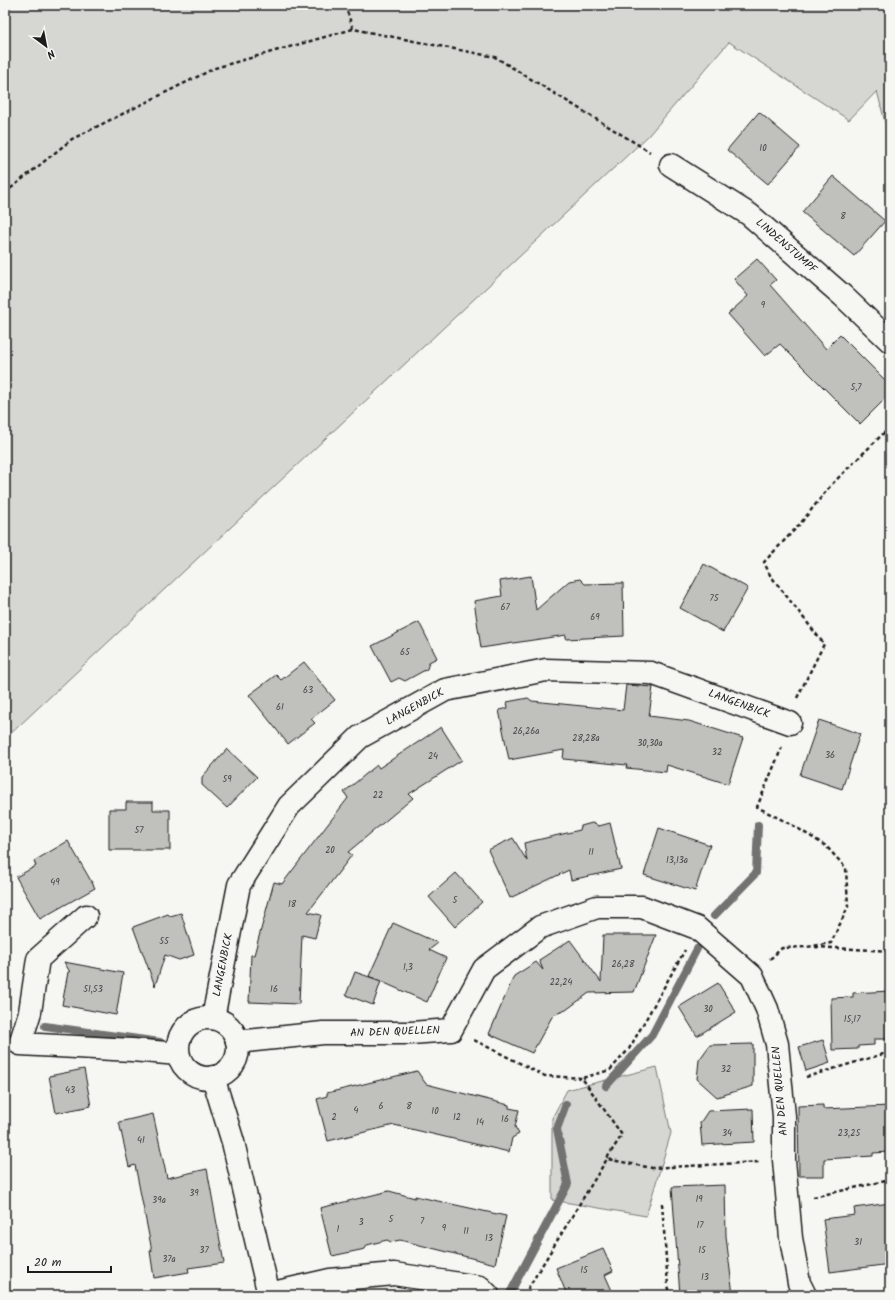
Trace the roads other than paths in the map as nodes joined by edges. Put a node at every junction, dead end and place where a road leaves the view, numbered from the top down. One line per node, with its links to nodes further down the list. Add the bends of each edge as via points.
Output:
1 (671, 165): 2 (street, LINDENSTUMPF, via 750,215 843,296)
2 (890, 342)
3 (790, 723): 5 (street, LANGENBICK, via 651,673 546,670 446,690 360,737 289,806 239,885)
4 (86, 916): 7 (street, via 38,960 30,1012 20,1044)
5 (213, 1018): 6 (street, via 228,1026); 7 (street, via 203,1018 186,1027 179,1040)
6 (237, 1042): 8 (street, via 235,1060 230,1068); 11 (street, AN DEN QUELLEN, via 323,1033 411,1033 452,1030 484,969 540,927 597,907 642,907 697,928 752,976 767,1009 777,1044 784,1116 787,1203 799,1283)
7 (178, 1054): 8 (street, via 187,1070 204,1077)
8 (213, 1077): 9 (street, via 232,1142)
9 (269, 1294): 10 (street, via 330,1280 394,1274 480,1287)
10 (488, 1295)
11 (805, 1295)

